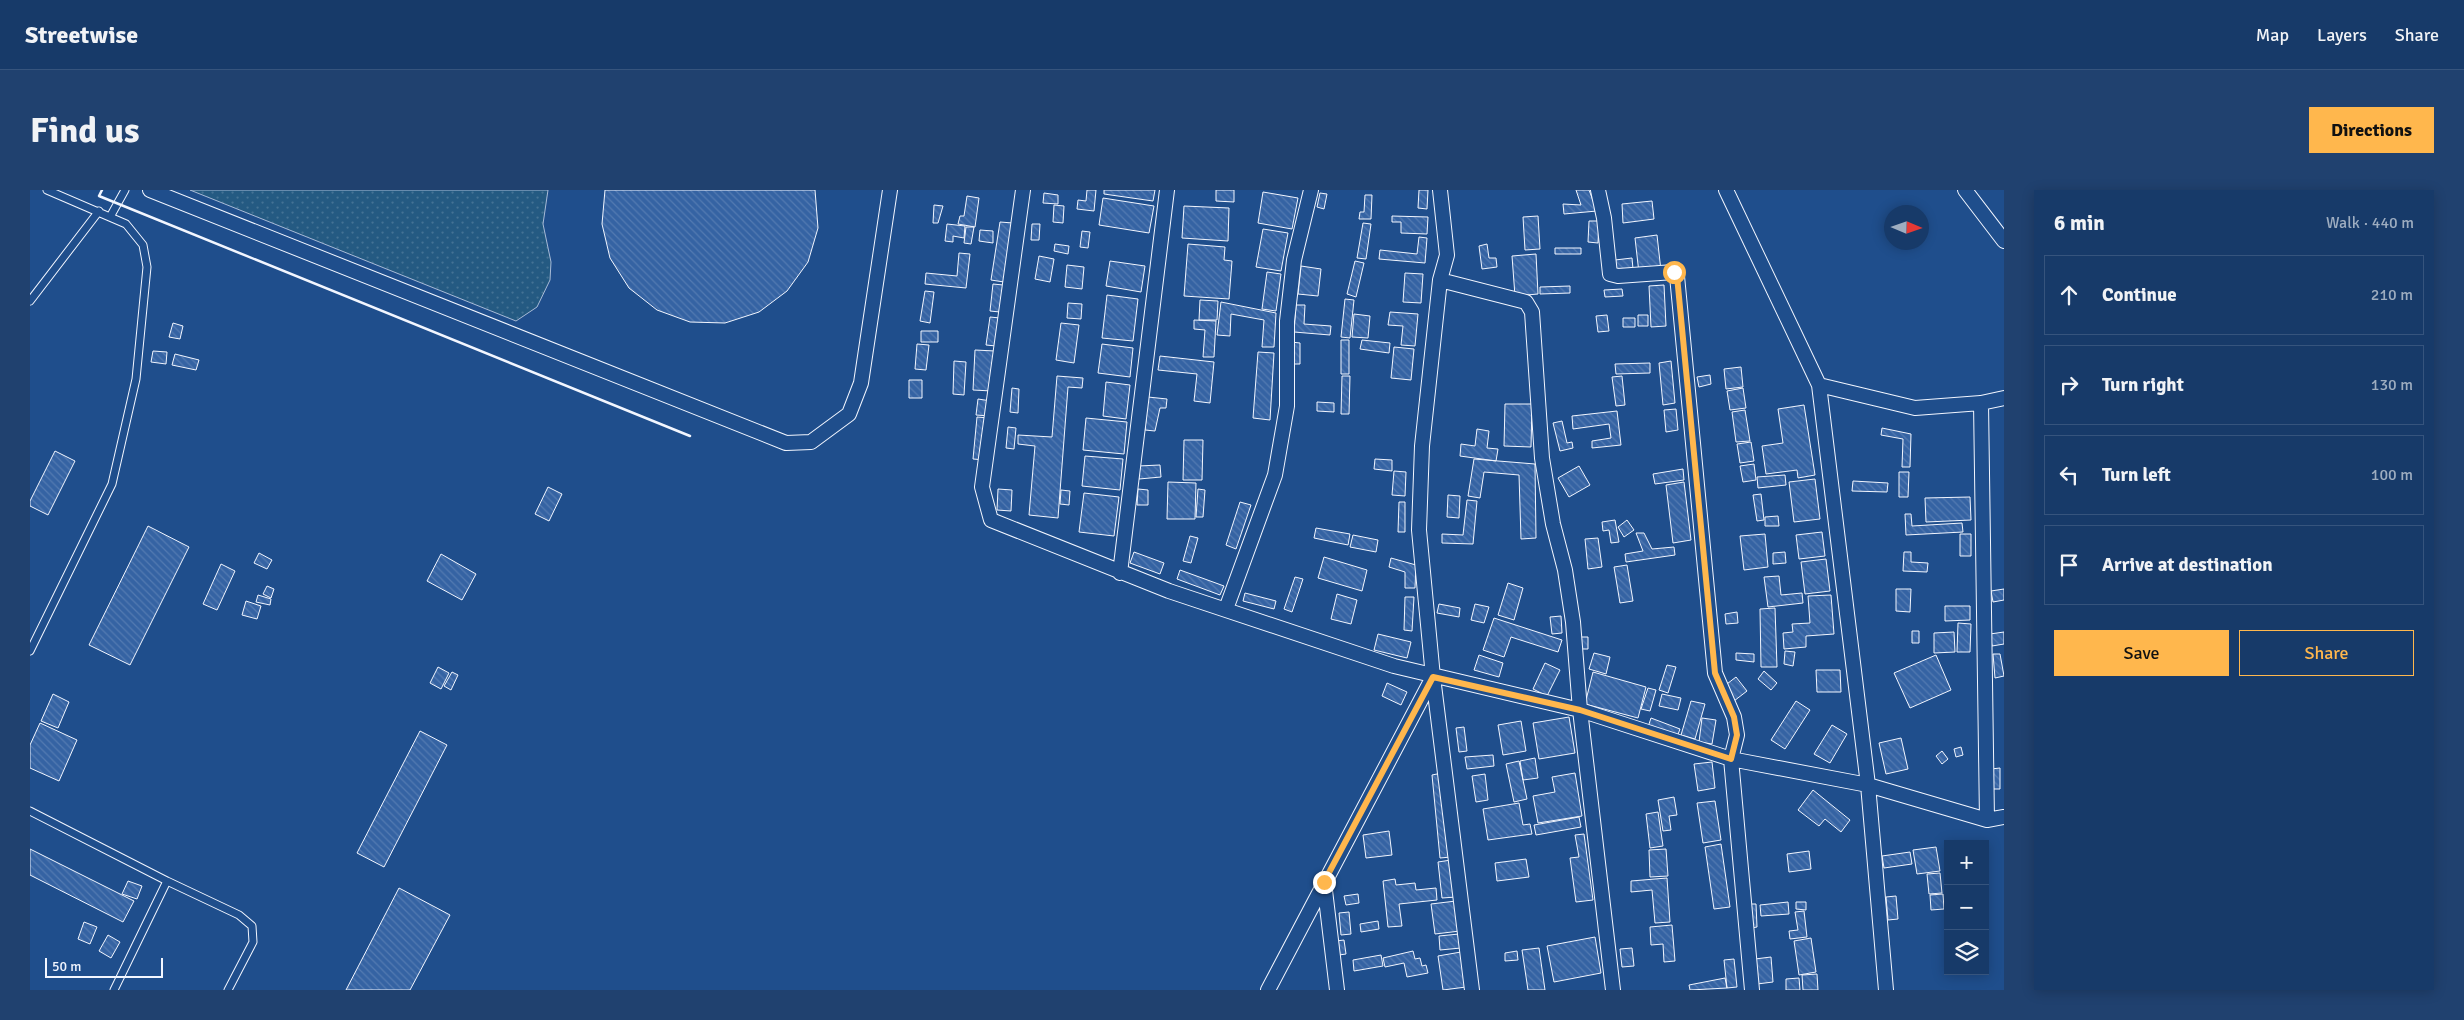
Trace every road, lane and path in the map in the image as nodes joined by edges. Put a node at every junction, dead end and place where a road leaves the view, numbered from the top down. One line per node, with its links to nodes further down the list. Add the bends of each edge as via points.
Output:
1 (47, 190): 12 (lane)
2 (125, 190): 13 (lane)
3 (150, 190): 4 (street, via 786,443 810,442 849,414 861,383)
4 (890, 190)
5 (1023, 190): 20 (street, via 982,487 988,512 991,520)
6 (1167, 190): 20 (street)
7 (1312, 190): 21 (street, via 1293,269 1287,321 1287,406 1275,475)
8 (1440, 190): 15 (street, via 1447,255)
9 (1598, 190): 25 (street, via 1610,274 1674,272 1677,276 1715,673 1734,717 1737,735)
10 (1726, 190): 17 (street)
11 (1965, 190): 14 (street)
12 (100, 211): 13 (lane); 16 (lane)
13 (110, 216): 22 (lane, via 126,224 143,245 147,267 136,378 112,484)
14 (2004, 240)
15 (1440, 280): 23 (street, via 1422,446 1419,530); 24 (street, via 1526,302 1532,312 1542,458 1573,622)
16 (30, 301)
17 (1819, 385): 19 (street, via 1915,408); 26 (street)
18 (2004, 398): 19 (street)
19 (1982, 403): 29 (street)
20 (1120, 573): 21 (street)
21 (1226, 609): 23 (street)
22 (30, 650)
23 (1433, 677): 24 (street); 31 (street); 36 (street)
24 (1580, 710): 25 (street); 37 (street)
25 (1731, 759): 26 (street); 38 (street)
26 (1868, 785): 29 (street); 39 (street)
27 (30, 811): 30 (lane)
28 (2004, 817): 29 (street)
29 (1987, 820)
30 (167, 881): 32 (lane); 33 (lane, via 239,915 252,926 253,942)
31 (1324, 882): 34 (street); 35 (street)
32 (114, 990)
33 (228, 990)
34 (1268, 990)
35 (1337, 990)
36 (1472, 990)
37 (1613, 990)
38 (1752, 990)
39 (1886, 990)

